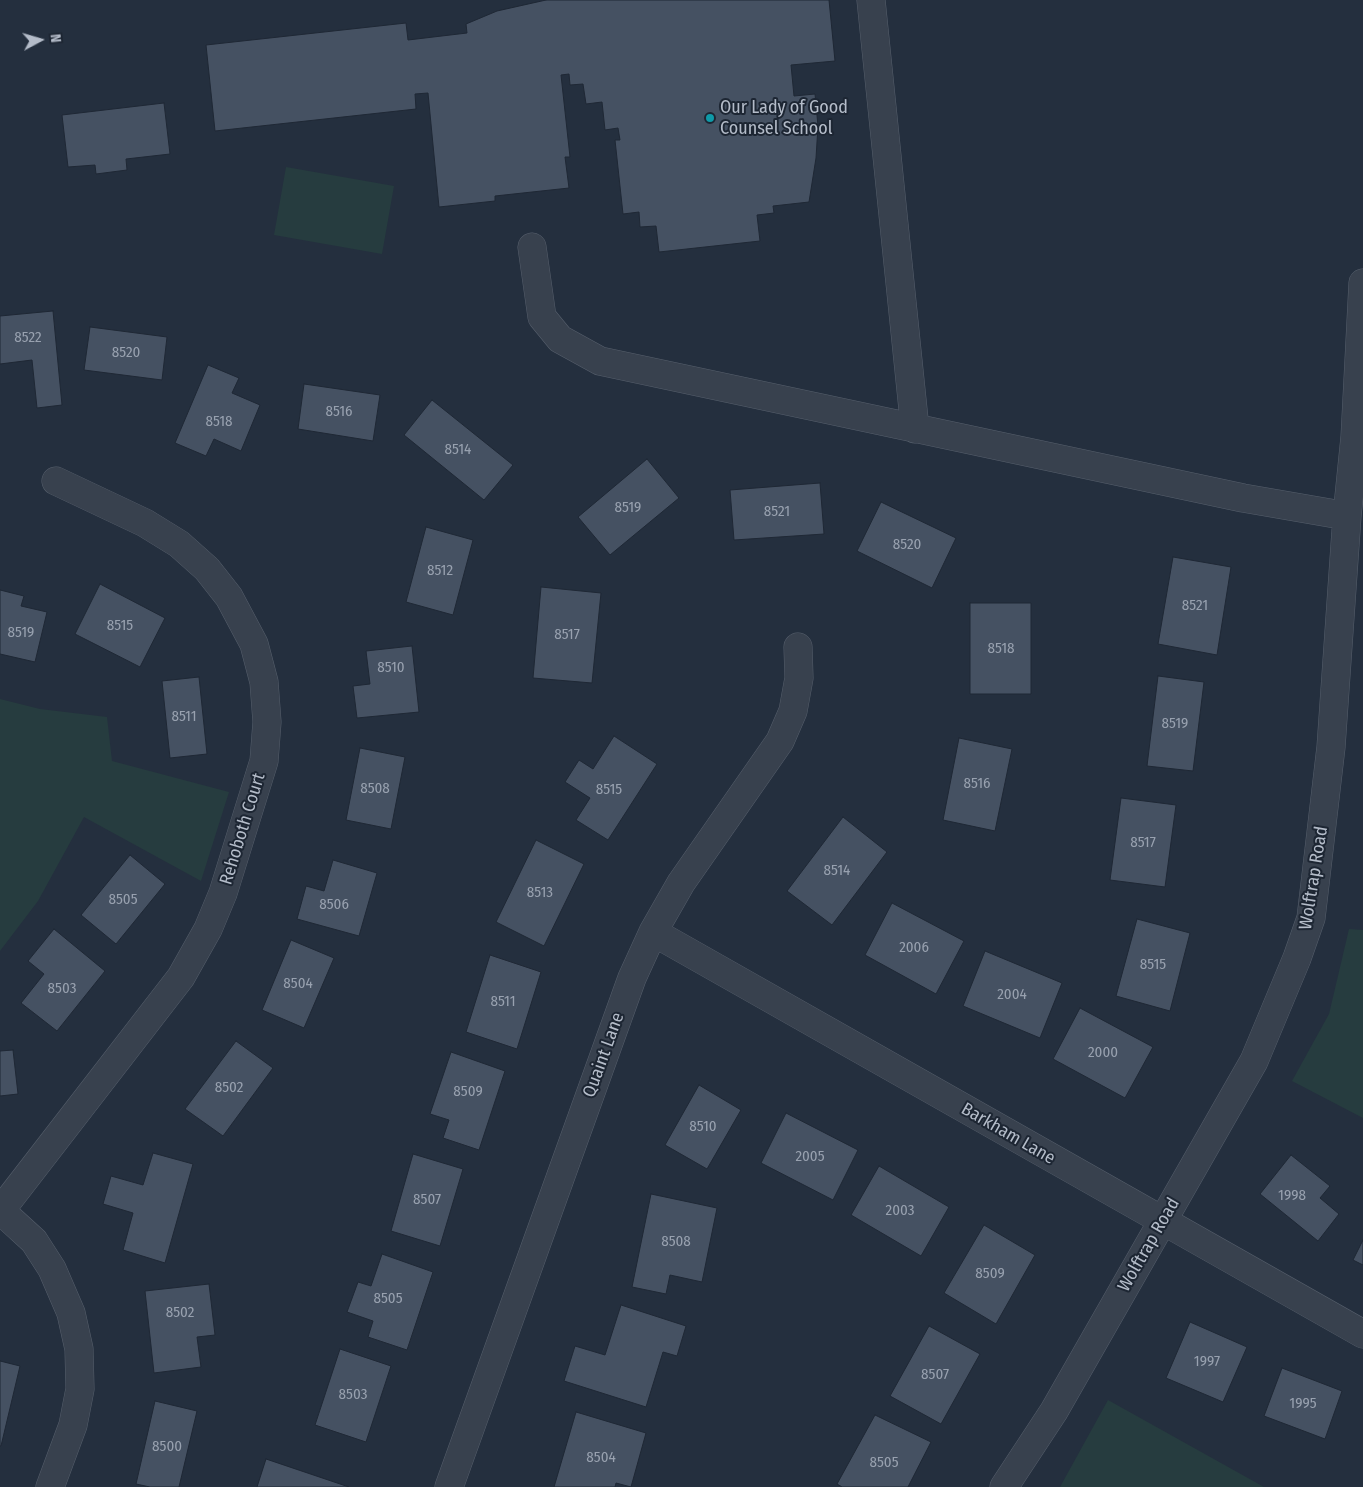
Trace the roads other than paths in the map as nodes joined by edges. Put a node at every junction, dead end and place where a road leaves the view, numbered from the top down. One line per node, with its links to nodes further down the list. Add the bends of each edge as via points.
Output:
1 (871, 0): 5 (street)
2 (532, 248): 5 (street, via 542,316 560,339 600,361)
3 (1363, 283): 4 (street, Wolftrap Road)
4 (1360, 416): 7 (street, Wolftrap Road)
5 (915, 429): 7 (street, via 1243,498)
6 (56, 481): 10 (street, Rehoboth Court, via 145,523 179,544 207,569 229,596 254,644 264,682 267,722 264,760 223,893 208,929 181,977)
7 (1347, 516): 11 (street, Wolftrap Road, via 1331,747 1311,918 1254,1061)
8 (798, 647): 9 (street, Quaint Lane, via 793,711 780,740 681,883)
9 (653, 932): 11 (street, Barkham Lane); 14 (street, Quaint Lane, via 632,978)
10 (0, 1210): 13 (street, via 34,1241 52,1269 71,1312 79,1349 80,1389 73,1426)
11 (1162, 1222): 12 (street, Barkham Lane); 15 (street, Wolftrap Road, via 1054,1412)
12 (1363, 1334)
13 (50, 1487)
14 (449, 1487)
15 (1004, 1487)

